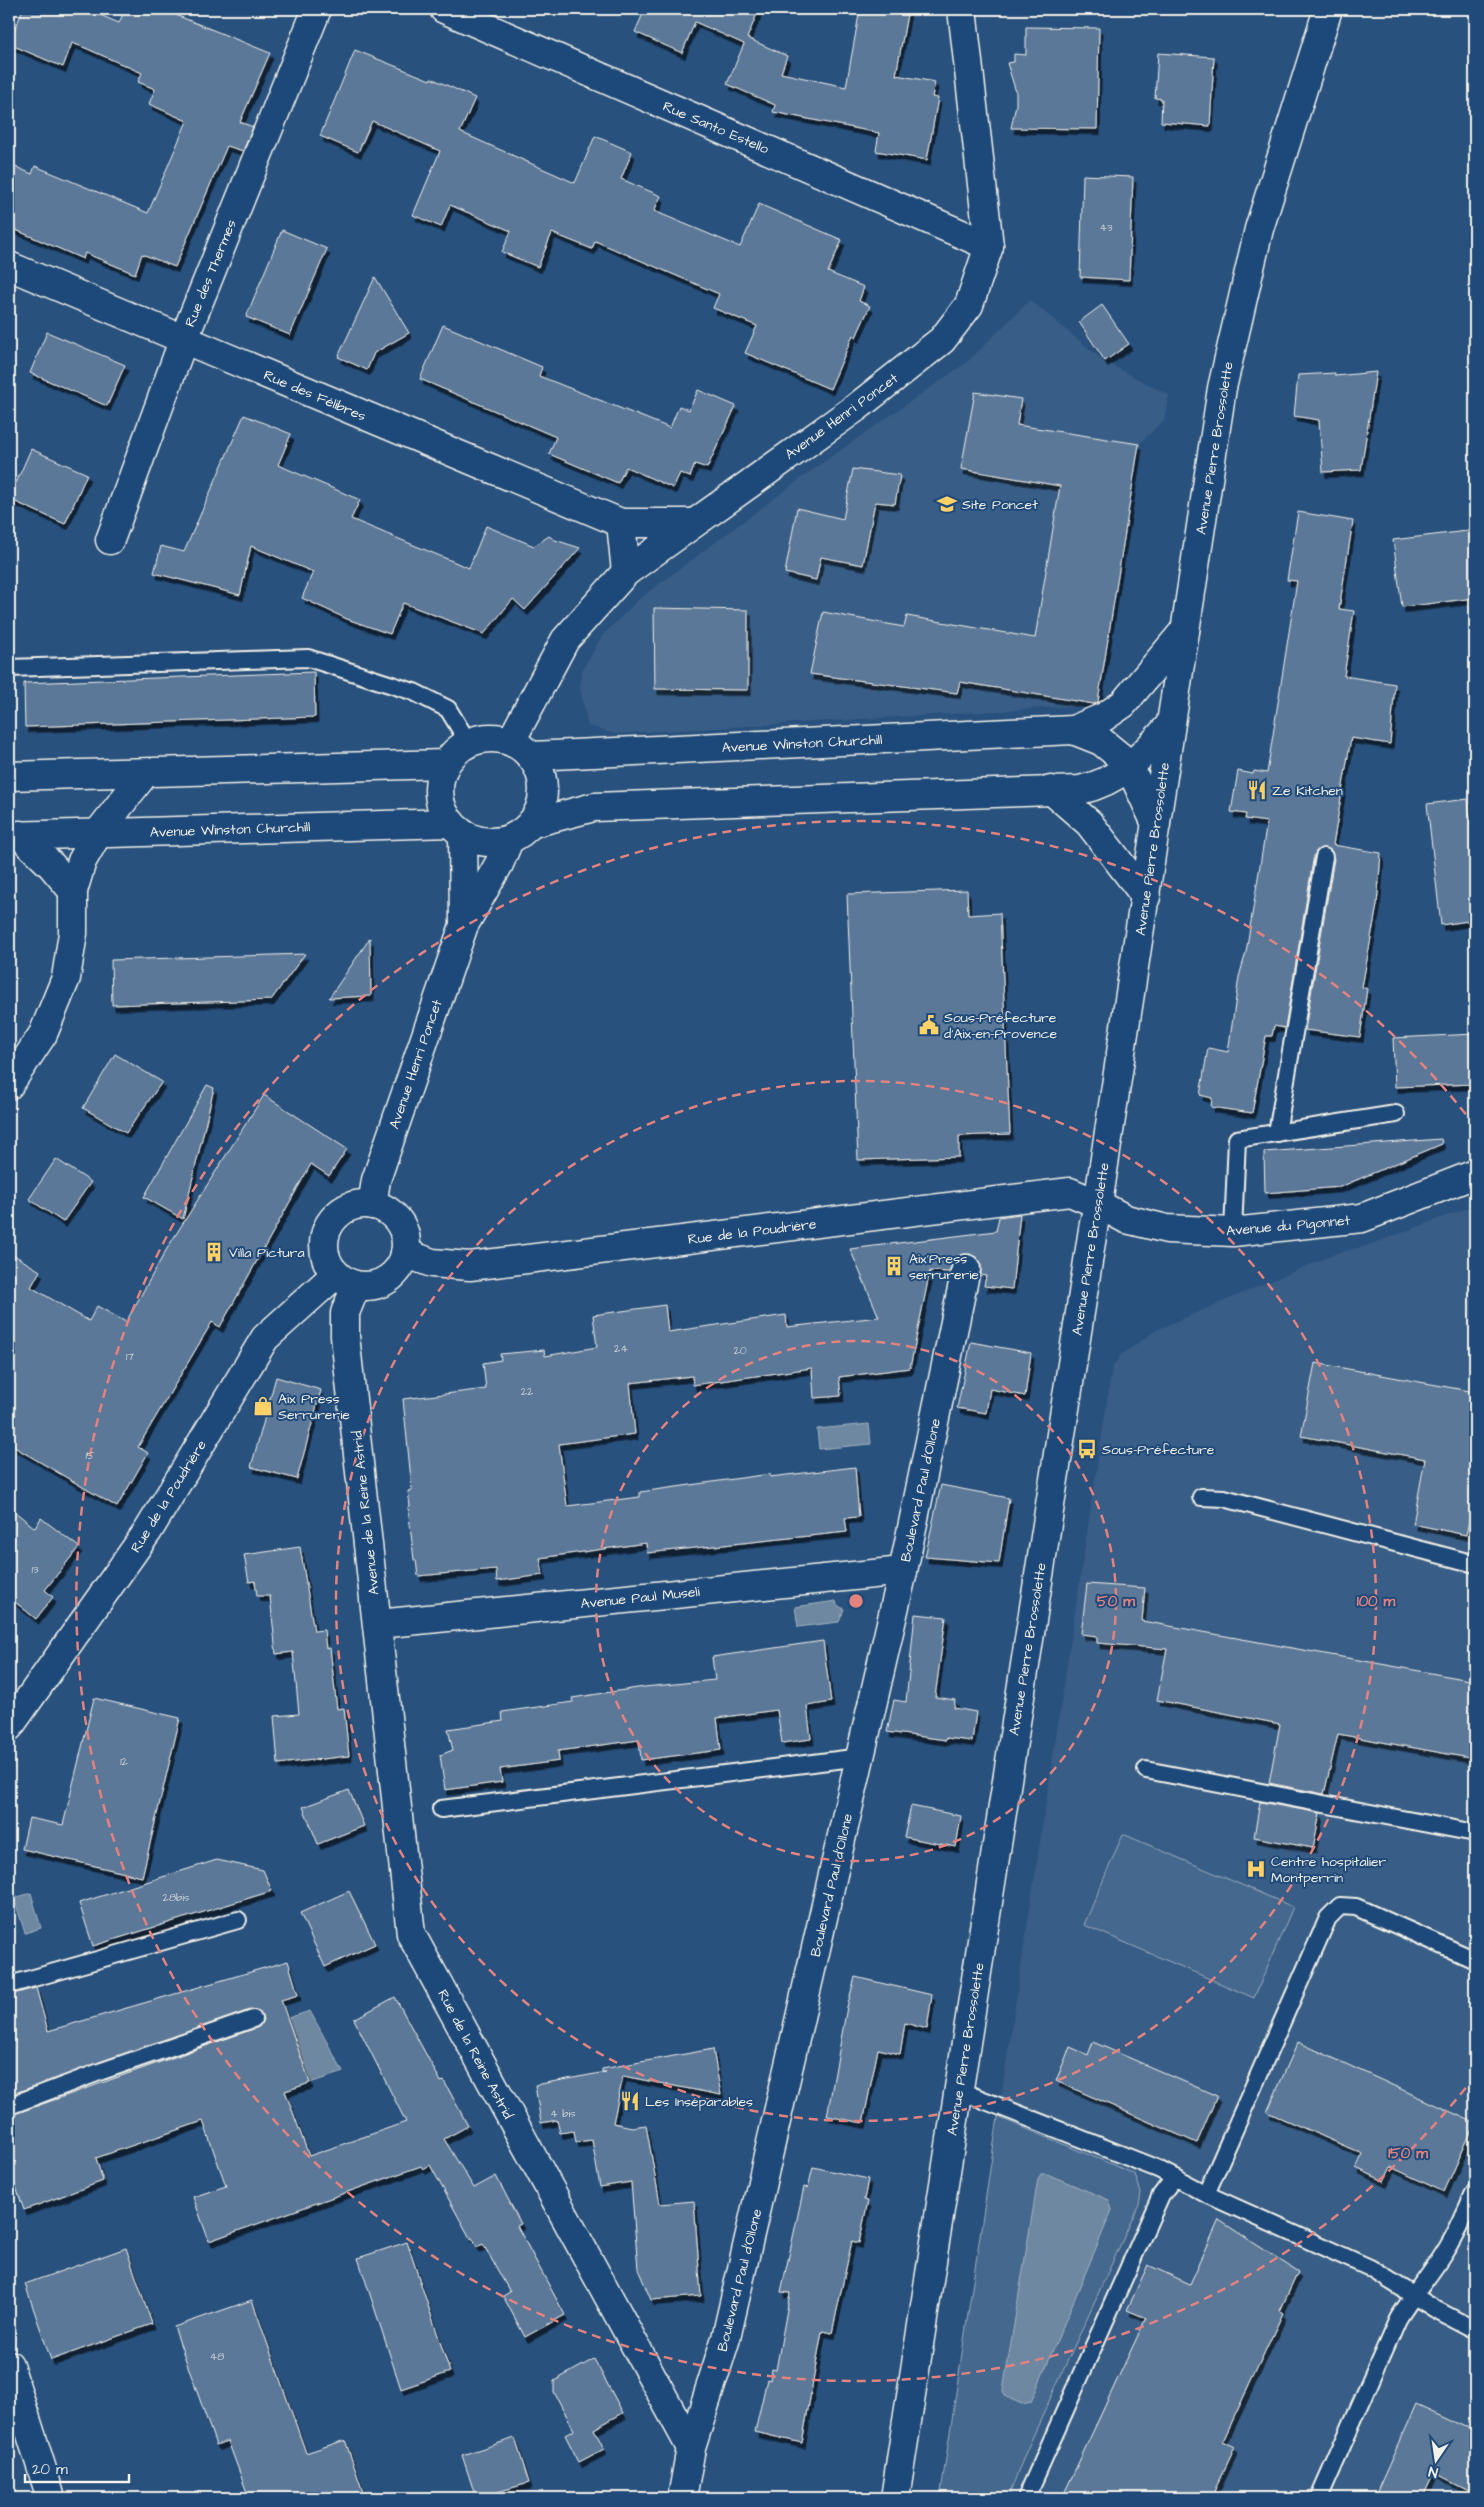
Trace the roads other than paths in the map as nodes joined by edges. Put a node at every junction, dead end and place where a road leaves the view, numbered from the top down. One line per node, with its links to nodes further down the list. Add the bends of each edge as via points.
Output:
1 (318, 9): 7 (street, Rue des Thermes)
2 (444, 9): 5 (street, Rue Santo Estello)
3 (962, 9): 5 (street, Avenue Henri Poncet)
4 (1328, 9): 12 (street, Avenue Pierre Brossolette, via 1259,229 1224,378)
5 (989, 246): 9 (street, Avenue Henri Poncet, via 969,304 942,340 857,407)
6 (9, 266): 7 (street, Rue des Félibres)
7 (183, 341): 8 (street, Rue des Félibres); 10 (street, Rue des Thermes)
8 (621, 522): 9 (street, Rue des Félibres); 11 (street)
9 (694, 523): 11 (street, Avenue Henri Poncet)
10 (110, 540)
11 (626, 572): 17 (street, Avenue Henri Poncet, via 566,640)
12 (1185, 630): 14 (street, Avenue Pierre Brossolette); 15 (street, Avenue Winston Churchill, via 1123,704 1104,717)
13 (9, 668): 16 (lane, via 308,658 414,692 448,709)
14 (1169, 726): 19 (street); 24 (street, Avenue Pierre Brossolette)
15 (1073, 730): 17 (street, Avenue Winston Churchill); 19 (street, Avenue Winston Churchill, via 1101,741)
16 (468, 742): 17 (street, via 497,737); 18 (street)
17 (521, 748): 23 (street, via 541,773 544,791)
18 (445, 764): 20 (street); 25 (street, via 439,780 440,803)
19 (1130, 767): 22 (street, via 1100,786); 24 (street, Avenue Winston Churchill)
20 (145, 773): 21 (street); 26 (street)
21 (9, 776)
22 (1052, 790): 23 (street, via 594,807); 31 (street, via 1089,823)
23 (533, 823): 28 (street)
24 (1156, 824): 31 (street, Avenue Pierre Brossolette)
25 (457, 829): 26 (street, Avenue Winston Churchill); 28 (street, via 485,842); 32 (street, Avenue Henri Poncet)
26 (98, 833): 27 (street, Avenue Winston Churchill); 30 (street, via 82,862)
27 (14, 835): 30 (street, via 52,866)
28 (508, 840): 32 (street, Avenue Henri Poncet, via 499,864)
29 (1324, 857): 35 (lane)
30 (73, 891): 33 (street, via 73,933 66,978 43,1034)
31 (1146, 897): 37 (street, Avenue Pierre Brossolette)
32 (464, 925): 38 (street, Avenue Henri Poncet, via 376,1180)
33 (9, 1085)
34 (1396, 1114): 35 (lane)
35 (1277, 1133): 39 (lane, via 1237,1139)
36 (1475, 1174): 39 (street, Avenue du Pigonnet, via 1362,1218)
37 (1098, 1204): 39 (street, Avenue du Pigonnet, via 1126,1220 1167,1229); 40 (street, Rue de la Poudrière, via 1070,1192 470,1266 432,1263); 56 (street, Avenue Pierre Brossolette)
38 (372, 1205): 40 (street, via 384,1209 398,1222 405,1240); 42 (street, via 346,1208 328,1227 324,1253 329,1266)
39 (1233, 1232)
40 (405, 1253): 42 (street, via 392,1276 382,1282 369,1286)
41 (966, 1269): 45 (street, Boulevard Paul d'Ollone)
42 (346, 1280): 46 (street, Avenue de la Reine Astrid, via 345,1336); 47 (street, Rue de la Poudrière, via 265,1338 148,1531)
43 (1201, 1496): 44 (lane, via 1224,1498)
44 (1475, 1564)
45 (903, 1571): 46 (street, Avenue Paul Museli); 48 (street, Boulevard Paul d'Ollone)
46 (378, 1624): 64 (street, Rue de la Reine Astrid, via 411,1934)
47 (9, 1727)
48 (860, 1757): 50 (lane); 64 (street, Boulevard Paul d'Ollone, via 726,2338)
49 (1146, 1770): 51 (lane)
50 (440, 1809)
51 (1475, 1833)
52 (238, 1920): 54 (lane)
53 (1475, 1960): 60 (lane, via 1356,1907 1340,1906 1328,1918)
54 (9, 1985)
55 (253, 2019): 57 (lane)
56 (958, 2090): 58 (lane); 67 (street, Avenue Pierre Brossolette)
57 (9, 2106)
58 (1174, 2178): 60 (lane); 68 (lane, via 1160,2195)
59 (1475, 2191): 61 (lane, via 1450,2244)
60 (1206, 2194): 61 (lane, via 1370,2268)
61 (1413, 2294): 62 (lane); 69 (lane, via 1398,2319)
62 (1475, 2330)
63 (9, 2365): 65 (street)
64 (691, 2448): 66 (street, Boulevard Paul d'Ollone)
65 (51, 2498)
66 (682, 2498)
67 (894, 2498)
68 (1026, 2498)
69 (1318, 2498)

